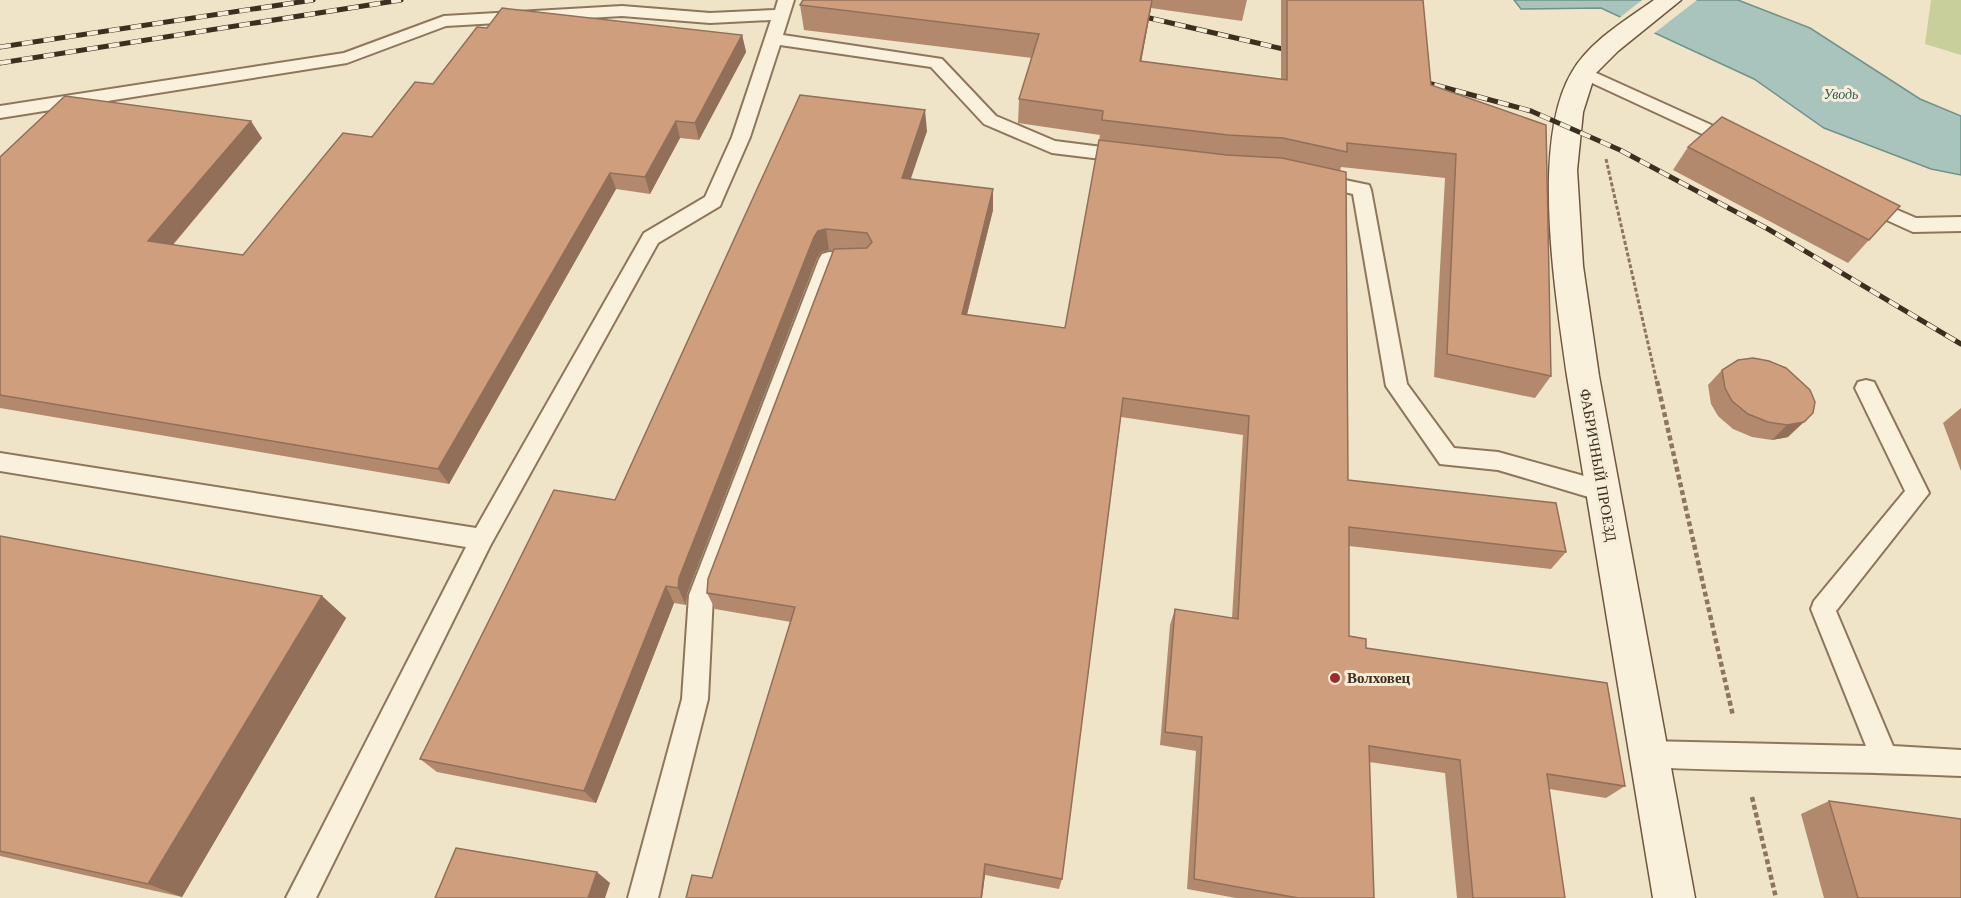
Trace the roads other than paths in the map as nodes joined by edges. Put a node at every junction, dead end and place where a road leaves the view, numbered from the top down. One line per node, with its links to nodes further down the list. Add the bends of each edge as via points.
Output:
1 (1670, 0): 4 (main road, ФАБРИЧНЫЙ ПРОЕЗД, via 1613,42)
2 (783, 8): 3 (lane); 5 (lane, via 710,18 622,11 444,21 347,58)
3 (773, 39): 7 (lane, via 936,63 990,120 1052,147); 15 (lane, via 741,137 713,201 651,238)
4 (1583, 72): 6 (lane); 14 (main road, ФАБРИЧНЫЙ ПРОЕЗД, via 1566,125 1563,172 1569,281)
5 (0, 112)
6 (1750, 149)
7 (1143, 159)
8 (1297, 176): 14 (lane, via 1362,190 1397,386 1448,457 1498,461)
9 (1848, 195): 10 (lane, via 1913,225)
10 (1961, 224)
11 (862, 261): 20 (lane, via 829,259 701,595 695,699)
12 (1866, 388): 17 (lane, via 1917,493 1823,609)
13 (0, 462): 15 (lane)
14 (1602, 491): 16 (main road, ФАБРИЧНЫЙ ПРОЕЗД)
15 (482, 539): 19 (lane)
16 (1646, 754): 17 (lane); 21 (main road, ФАБРИЧНЫЙ ПРОЕЗД)
17 (1885, 759): 18 (lane)
18 (1961, 763)
19 (301, 898)
20 (643, 898)
21 (1674, 898)

